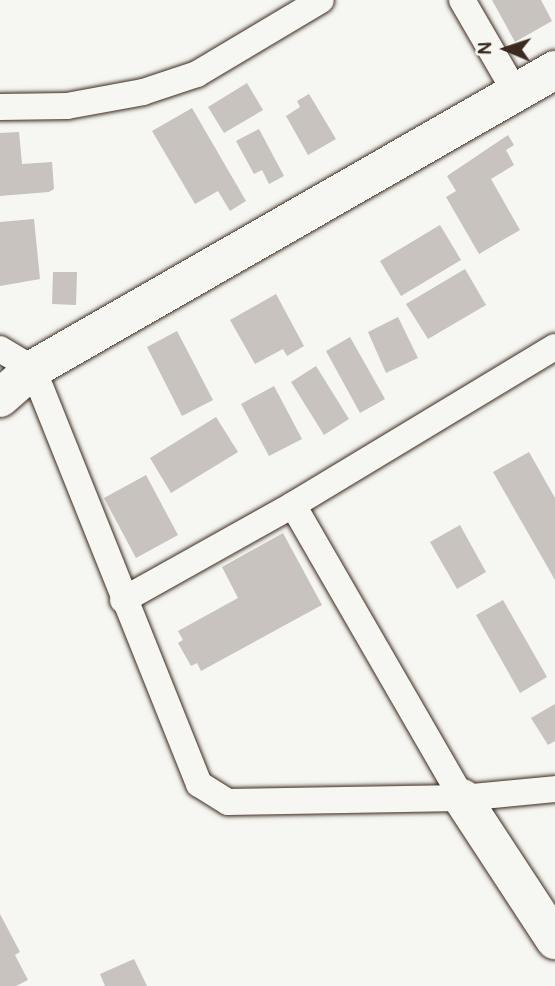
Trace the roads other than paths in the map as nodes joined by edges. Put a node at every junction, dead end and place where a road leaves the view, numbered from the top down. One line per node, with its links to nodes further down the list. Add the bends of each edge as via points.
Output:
1 (321, 0): 5 (street, via 197,74 68,106)
2 (462, 0): 4 (street)
3 (555, 70): 4 (street)
4 (516, 93): 8 (street)
5 (0, 107)
6 (555, 347): 10 (street)
7 (0, 349): 8 (street)
8 (33, 369): 9 (street); 11 (street)
9 (0, 397)
10 (293, 505): 11 (street); 13 (street)
11 (123, 600): 13 (street, via 199,784 228,802)
12 (555, 789): 13 (street)
13 (462, 798): 14 (street)
14 (549, 917)

